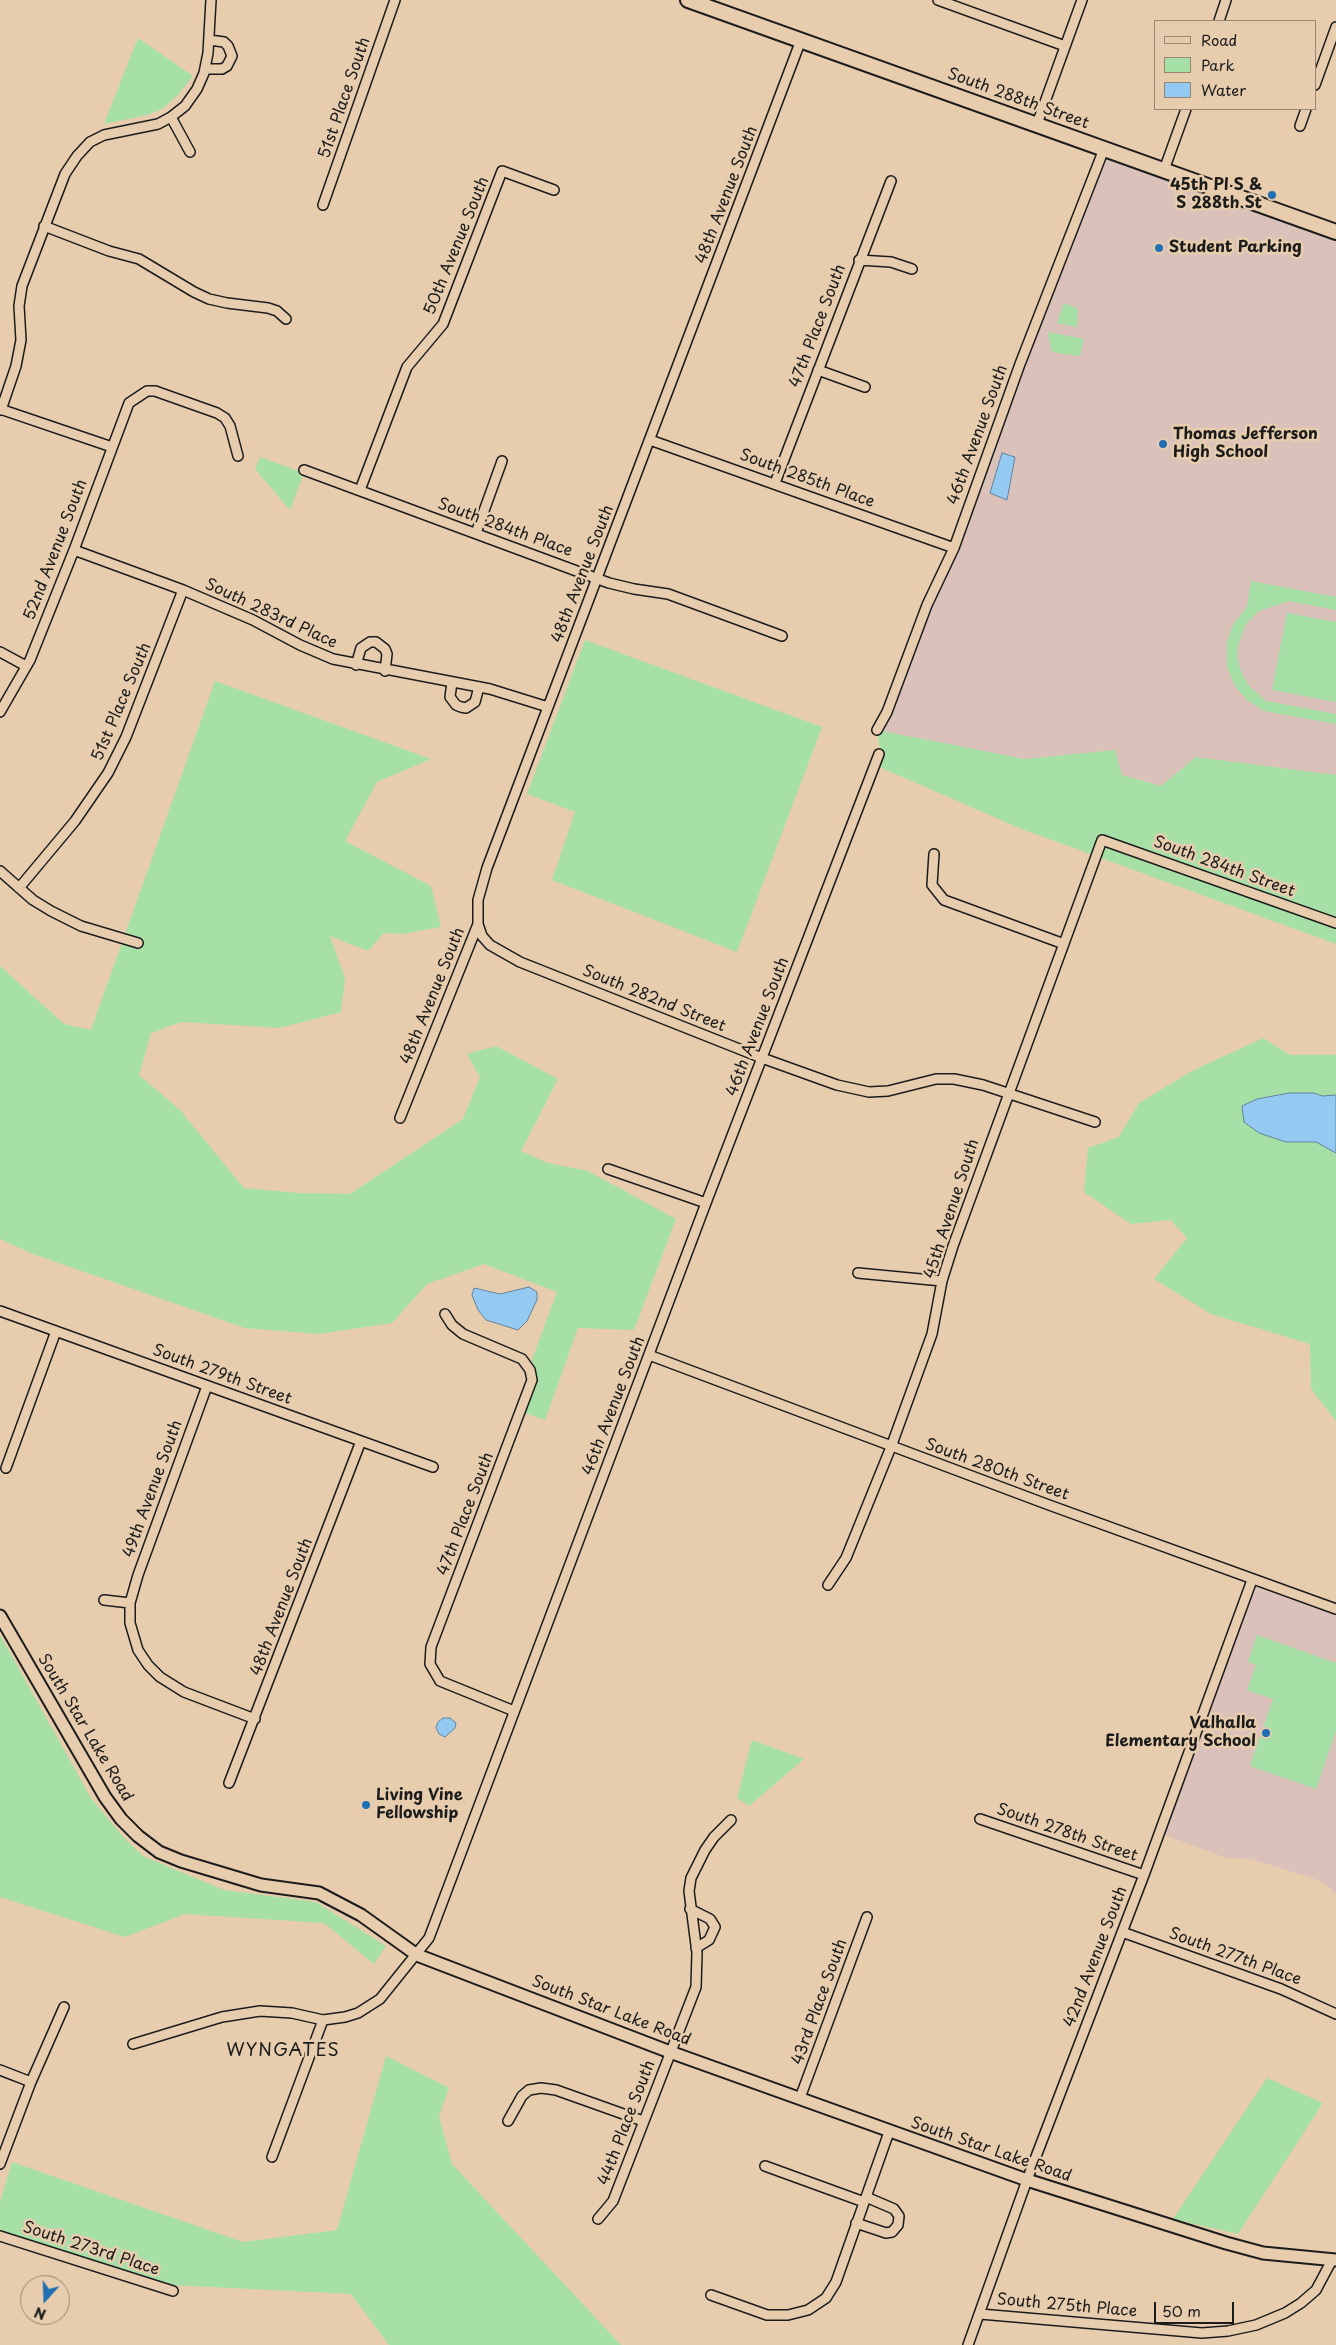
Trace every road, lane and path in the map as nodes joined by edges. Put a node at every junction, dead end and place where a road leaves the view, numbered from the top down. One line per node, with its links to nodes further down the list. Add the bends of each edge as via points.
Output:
1 (211, 0): 9 (street)
2 (395, 0): 24 (street, 51st Place South)
3 (688, 0): 10 (main road, South 288th Street)
4 (938, 0): 11 (street)
5 (1082, 0): 11 (street)
6 (1226, 0): 7 (street)
7 (1218, 20)
8 (1336, 27): 13 (street)
9 (209, 40): 12 (street); 12 (street, via 224,42 232,56 222,69)
10 (801, 40): 17 (main road, South 288th Street); 33 (street, 48th Avenue South)
11 (1065, 46): 17 (street)
12 (205, 69): 16 (street, via 185,106)
13 (1316, 82)
14 (1186, 110): 21 (street)
15 (1306, 110): 18 (street)
16 (171, 117): 20 (street); 25 (street, via 145,128 104,135 90,142 65,174)
17 (1037, 124): 19 (main road, South 288th Street)
18 (1300, 126)
19 (1104, 148): 21 (main road, South 288th Street); 41 (street, 46th Avenue South, via 1020,364)
20 (190, 152)
21 (1164, 170): 26 (main road, South 288th Street)
22 (891, 181): 27 (street, 47th Place South)
23 (554, 190): 39 (street, 50th Avenue South, via 502,171 443,324 407,367)
24 (323, 205)
25 (44, 226): 29 (street, via 139,259 208,299 268,308); 32 (street, via 22,286 19,306 21,340)
26 (1336, 232)
27 (859, 260): 28 (street, via 891,262); 30 (street, 47th Place South)
28 (912, 269)
29 (286, 319)
30 (818, 370): 31 (street); 38 (street, 47th Place South)
31 (865, 387)
32 (1, 410): 34 (street)
33 (650, 440): 38 (street, South 285th Place); 43 (street, 48th Avenue South)
34 (112, 447): 35 (street, 52nd Avenue South, via 129,403 147,391 225,418); 42 (street, 52nd Avenue South)
35 (238, 456)
36 (502, 461): 40 (street)
37 (304, 470): 39 (street, South 284th Place)
38 (775, 483): 41 (street, South 285th Place)
39 (360, 490): 40 (street, South 284th Place)
40 (476, 533): 43 (street, South 284th Place)
41 (954, 548): 54 (street, 46th Avenue South, via 927,605 887,712)
42 (74, 550): 44 (street, South 283rd Place); 48 (street, 52nd Avenue South)
43 (597, 578): 45 (street, South 284th Place, via 621,587 668,594); 52 (street, 48th Avenue South)
44 (183, 590): 47 (street, South 283rd Place, via 300,645); 59 (street, 51st Place South, via 126,737 108,773 75,821)
45 (782, 636)
46 (0, 652): 48 (street)
47 (356, 665): 49 (street, South 283rd Place); 49 (street, via 361,648 376,642 387,654)
48 (26, 666): 53 (street, 52nd Avenue South)
49 (385, 671): 50 (street, South 283rd Place)
50 (452, 682): 51 (street, South 283rd Place); 51 (street, via 450,697 461,708 475,702)
51 (479, 687): 52 (street, South 283rd Place)
52 (548, 707): 61 (street, 48th Avenue South, via 481,885)
53 (0, 712)
54 (877, 730)
55 (879, 754): 64 (street, 46th Avenue South)
56 (1102, 840): 60 (street, South 284th Street); 63 (street, 45th Avenue South)
57 (934, 854): 63 (street, via 932,886 944,900)
58 (0, 871): 59 (street)
59 (19, 888): 62 (street, via 50,911 81,926)
60 (1336, 923)
61 (478, 924): 64 (street, South 282nd Street, via 490,945 520,962); 66 (street, 48th Avenue South)
62 (138, 943)
63 (1064, 944): 65 (street, 45th Avenue South)
64 (762, 1058): 65 (street, South 282nd Street, via 869,1092 954,1079); 69 (street, 46th Avenue South)
65 (1008, 1093): 67 (street, South 282nd Street); 71 (street, 45th Avenue South)
66 (400, 1118)
67 (1095, 1122)
68 (608, 1169): 69 (street)
69 (706, 1203): 75 (street, 46th Avenue South)
70 (858, 1273): 71 (street)
71 (942, 1281): 78 (street, 45th Avenue South, via 932,1334)
72 (0, 1310): 74 (street, South 279th Street)
73 (445, 1314): 87 (street, 47th Place South, via 463,1334 522,1359 530,1370 530,1388 429,1657 440,1681)
74 (56, 1331): 76 (street, South 279th Street); 80 (street)
75 (649, 1356): 78 (street, South 280th Street); 87 (street, 46th Avenue South)
76 (207, 1386): 77 (street, South 279th Street); 84 (street, 49th Avenue South)
77 (361, 1441): 79 (street, South 279th Street); 88 (street, 48th Avenue South)
78 (891, 1447): 81 (street, South 280th Street); 82 (street, 45th Avenue South, via 846,1558)
79 (433, 1467)
80 (6, 1468)
81 (1252, 1580): 85 (street, South 280th Street); 92 (street, 42nd Avenue South)
82 (828, 1585)
83 (104, 1600): 84 (street)
84 (130, 1603): 88 (street, 49th Avenue South, via 134,1643 148,1665 184,1692)
85 (1336, 1610)
86 (0, 1616): 97 (street, South Star Lake Road, via 105,1798 138,1836 159,1852 205,1869 261,1885 319,1893 361,1915)
87 (514, 1711): 97 (street, 46th Avenue South, via 429,1938)
88 (255, 1719): 89 (street, 48th Avenue South)
89 (229, 1783)
90 (980, 1819): 92 (street, South 278th Street)
91 (731, 1820): 93 (street, 44th Place South, via 697,1864 688,1891)
92 (1144, 1875): 95 (street, 42nd Avenue South)
93 (690, 1909): 96 (street, 44th Place South); 96 (street, via 710,1919 714,1927 709,1940)
94 (867, 1917): 105 (street, 43rd Place South)
95 (1122, 1932): 99 (street, South 277th Place, via 1281,1989); 112 (street, 42nd Avenue South)
96 (696, 1948): 102 (street, 44th Place South, via 696,1987)
97 (417, 1955): 100 (street, 46th Avenue South, via 371,2006 345,2017); 102 (street, South Star Lake Road)
98 (64, 2007): 104 (street)
99 (1336, 2014)
100 (323, 2020): 101 (street, via 292,2013 260,2011 222,2017); 109 (street)
101 (133, 2044)
102 (670, 2052): 105 (street, South Star Lake Road); 107 (street, 44th Place South)
103 (0, 2070): 104 (street)
104 (31, 2082): 110 (street)
105 (800, 2098): 108 (street, South Star Lake Road)
106 (508, 2121): 107 (street, via 522,2096 529,2090 541,2088 556,2090)
107 (643, 2121): 114 (street, 44th Place South, via 613,2201)
108 (889, 2132): 112 (street, South Star Lake Road); 113 (street)
109 (272, 2157)
110 (0, 2164)
111 (765, 2166): 113 (street)
112 (1027, 2180): 117 (street, South Star Lake Road, via 1263,2253); 120 (street, 42nd Avenue South)
113 (865, 2200): 115 (street); 115 (street, via 894,2208 899,2216 898,2225 886,2233)
114 (598, 2219)
115 (856, 2223): 119 (street, via 836,2282 826,2298 808,2310 788,2316 768,2315)
116 (0, 2236): 118 (street, South 273rd Place)
117 (1334, 2260): 120 (street, South 275th Place, via 1316,2290 1301,2303 1256,2325 1228,2331 1202,2333)
118 (173, 2291)
119 (711, 2295)
120 (980, 2314): 121 (street, 42nd Avenue South)
121 (968, 2345)

